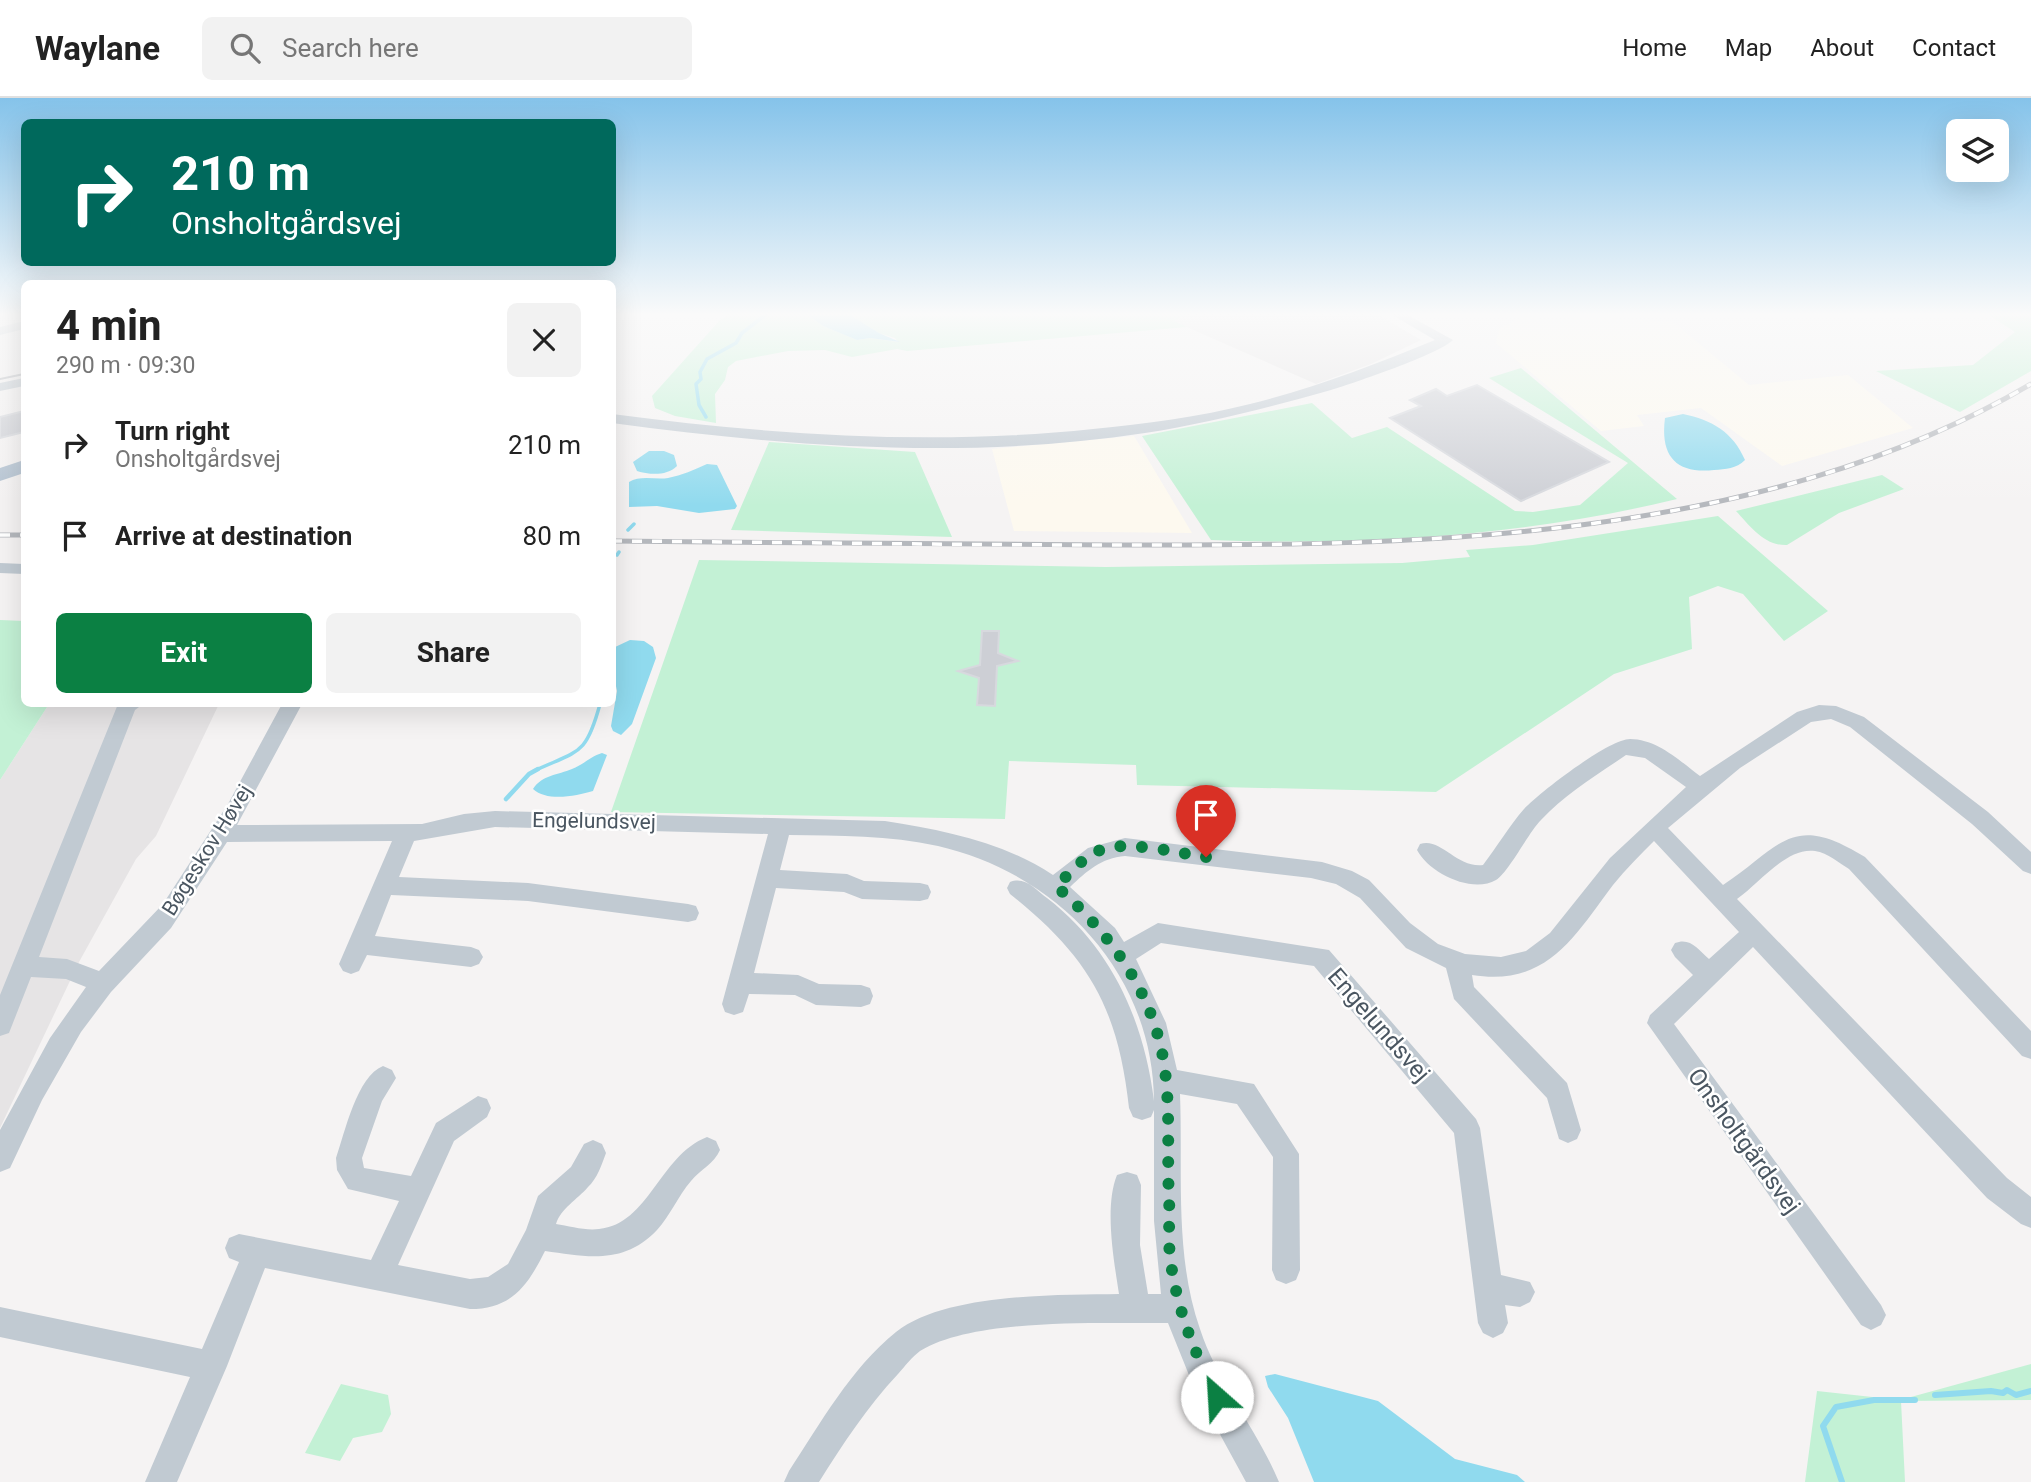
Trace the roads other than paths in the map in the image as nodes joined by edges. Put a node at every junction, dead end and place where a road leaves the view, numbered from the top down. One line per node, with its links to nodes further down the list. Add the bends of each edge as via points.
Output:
1 (1357, 378): 4 (street, via 1283,400 1176,422 1069,436 949,443 855,442 692,430)
2 (21, 383): 3 (street)
3 (0, 387)
4 (616, 419)
5 (21, 459): 6 (main road)
6 (0, 467)
7 (21, 467): 8 (main road)
8 (0, 475)
9 (0, 568): 10 (street)
10 (21, 569)
11 (127, 707): 33 (street)
12 (290, 707): 17 (street, Bøgeskov Høvej)
13 (1699, 786): 15 (street); 18 (street, via 1646,749 1628,746 1555,794 1532,815 1490,873 1441,870); 19 (street, via 1812,713 1835,711 1857,722 1980,818)
14 (781, 825): 16 (street, Engelundsvej, via 495,818); 20 (street); 22 (street, Engelundsvej, via 940,836 999,856)
15 (1655, 828): 25 (street); 32 (street, via 1617,864 1551,948 1513,966 1487,968)
16 (407, 832): 17 (street, Engelundsvej); 21 (street)
17 (219, 834): 35 (street, Bøgeskov Høvej, via 170,912)
18 (1428, 850)
19 (2031, 865)
20 (767, 878): 24 (street); 36 (street, via 737,993 798,985 816,994)
21 (384, 886): 27 (street, via 528,892); 31 (street, via 355,954)
22 (1056, 886): 26 (street, Engelundsvej); 32 (street, via 1088,857 1111,847 1314,870 1355,882 1404,933)
23 (1018, 888): 26 (street, Engelundsvej)
24 (919, 892)
25 (1722, 897): 28 (street); 38 (street, via 1791,844 1809,841 1833,848 1857,863)
26 (1065, 909): 30 (street, Engelundsvej, via 1097,924); 42 (street, Engelundsvej, via 1121,1009 1136,1058)
27 (688, 913)
28 (1755, 932): 34 (street, Onsholtgårdsvej); 49 (street, via 1997,1188)
29 (1683, 950): 34 (street)
30 (1122, 956): 40 (street, Engelundsvej, via 1149,1008); 53 (street, Engelundsvej, via 1158,933 1321,957 1467,1128)
31 (471, 957)
32 (1457, 962): 43 (street, via 1463,992 1558,1092)
33 (23, 966): 35 (street, via 67,969); 37 (street)
34 (1710, 975): 57 (street, Onsholtgårdsvej, via 1659,1023)
35 (103, 983): 46 (street, Bøgeskov Høvej, via 74,1020)
36 (860, 996)
37 (0, 1025)
38 (2031, 1048)
39 (383, 1077): 48 (street, via 371,1095 349,1158 351,1175)
40 (1166, 1080): 51 (street, via 1245,1093 1286,1153); 55 (street, Engelundsvej, via 1170,1255)
41 (478, 1108): 48 (street, via 445,1132)
42 (1142, 1108)
43 (1568, 1130)
44 (707, 1150): 50 (street, via 682,1170 647,1220 624,1238 597,1244)
45 (593, 1153): 50 (street, via 581,1176 548,1206)
46 (0, 1159)
47 (1127, 1185): 56 (street, via 1126,1245)
48 (418, 1191): 52 (street)
49 (2031, 1214)
50 (538, 1236): 52 (street, via 518,1274 483,1294)
51 (1286, 1270)
52 (379, 1275): 60 (street, via 248,1250)
53 (1488, 1288): 54 (street); 59 (street, Engelundsvej)
54 (1520, 1293)
55 (1179, 1308): 56 (street); 63 (street, Engelundsvej, via 1199,1362)
56 (1136, 1310): 62 (street, via 1078,1310 940,1325 909,1341 876,1374)
57 (1871, 1315)
58 (0, 1322): 60 (street)
59 (1493, 1323)
60 (212, 1366): 61 (street)
61 (161, 1482)
62 (800, 1482)
63 (1263, 1482)

